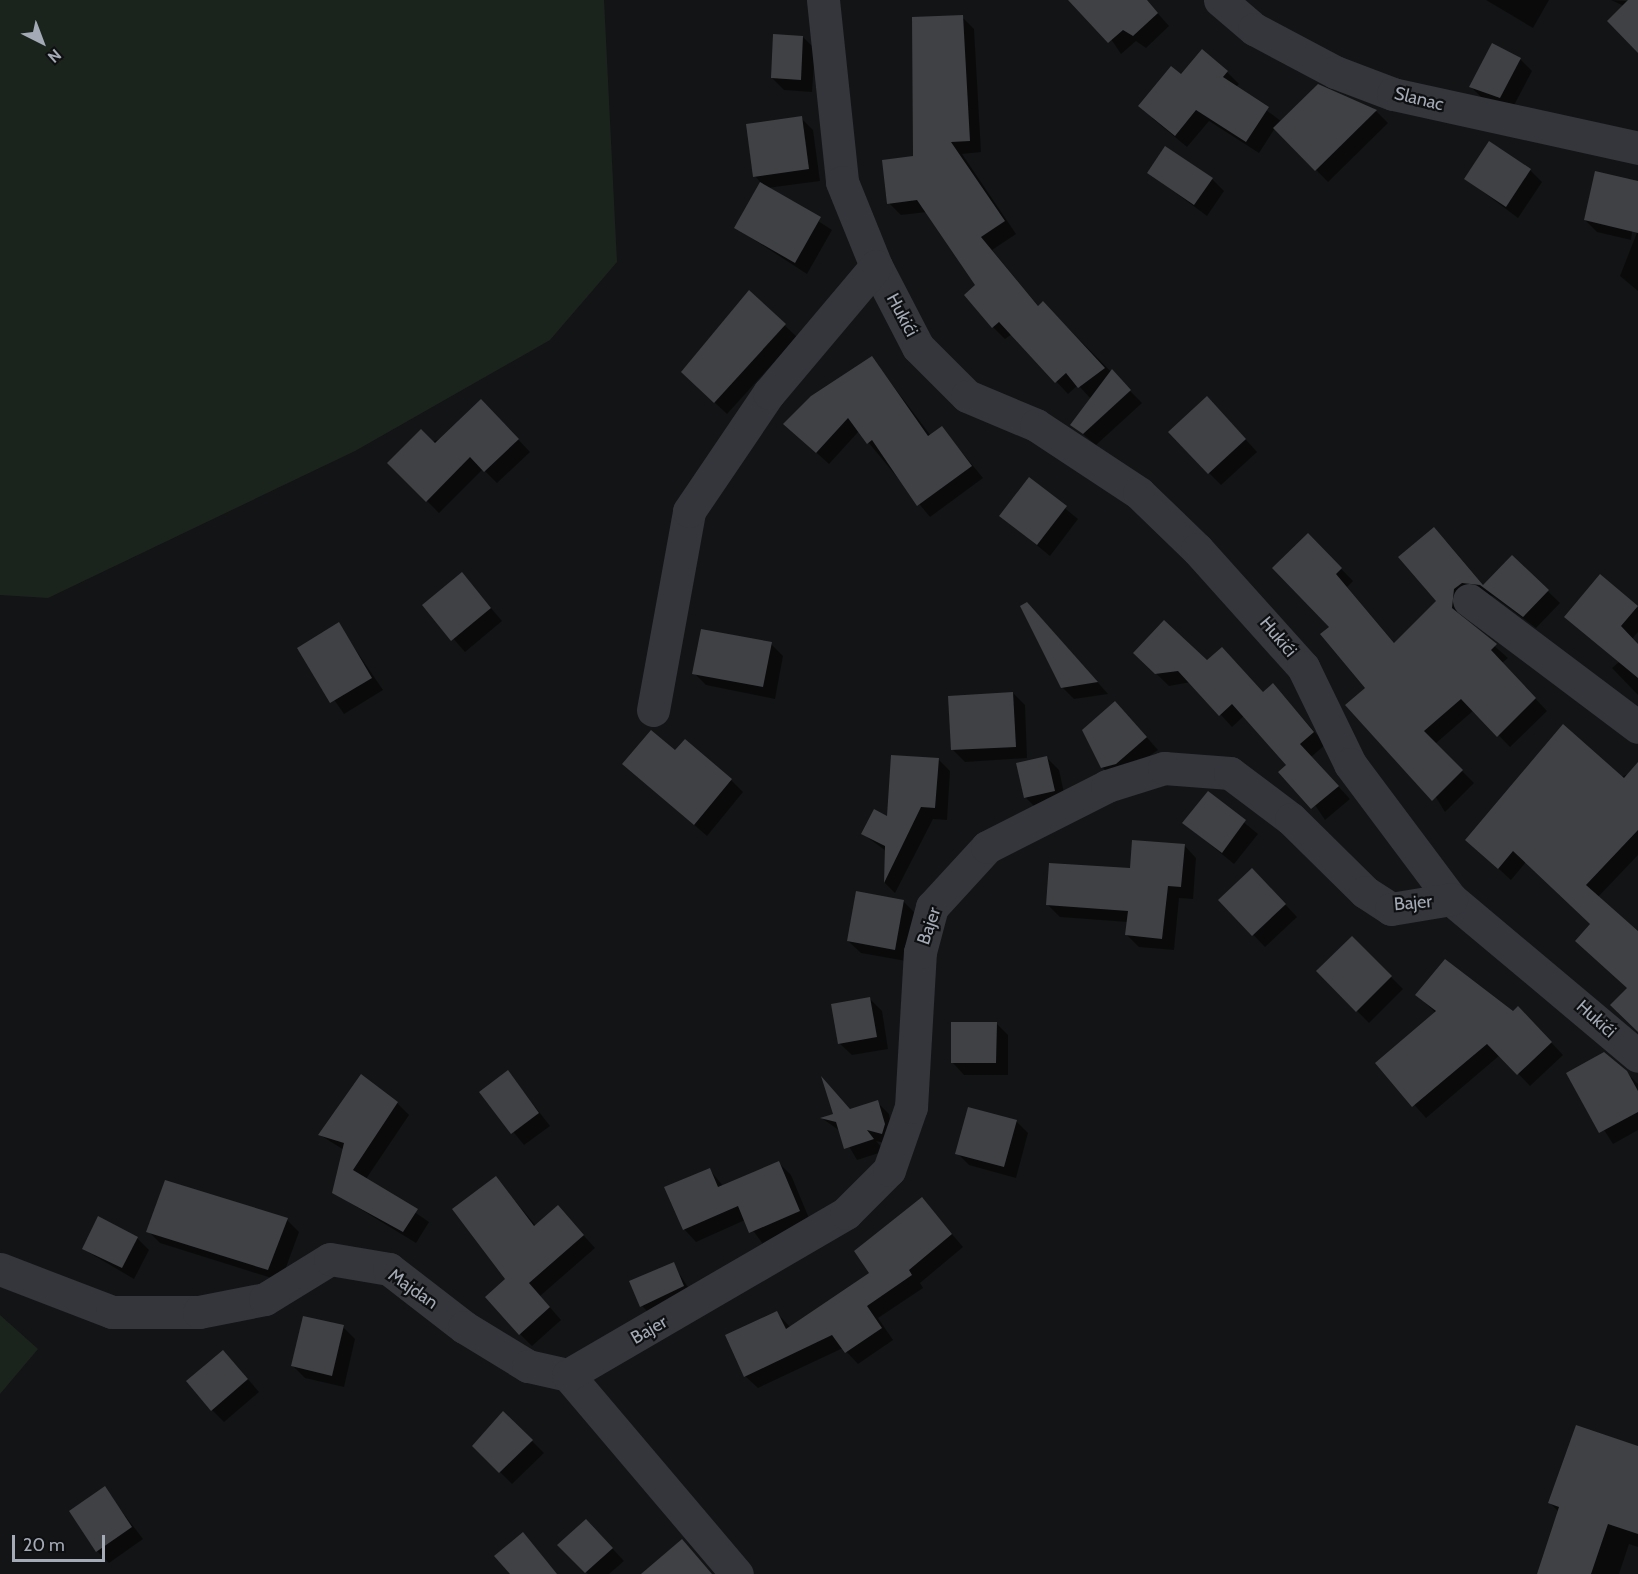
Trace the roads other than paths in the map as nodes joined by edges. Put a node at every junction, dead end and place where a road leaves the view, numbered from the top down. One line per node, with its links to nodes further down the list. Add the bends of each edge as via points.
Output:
1 (823, 0): 4 (street, Hukići, via 842,182)
2 (1220, 0): 3 (street, Slanac, via 1254,29 1335,72 1393,94)
3 (1638, 148)
4 (876, 266): 6 (street, Hukići, via 769,393 689,511); 8 (street, Hukići, via 918,346 966,396 1036,425 1139,493 1243,596 1303,667 1350,764)
5 (1469, 600): 7 (street)
6 (653, 710)
7 (1638, 727)
8 (1451, 899): 9 (street, Hukići); 11 (street, Bajer, via 1391,909 1365,892 1291,819 1230,773 1164,768 1107,786 987,847 932,907 920,952 911,1107 889,1170 846,1213)
9 (1638, 1056)
10 (0, 1269): 11 (street, Majdan, via 112,1312 199,1312 265,1299 330,1259 389,1269 464,1327 528,1366)
11 (568, 1375): 12 (street)
12 (737, 1574)

